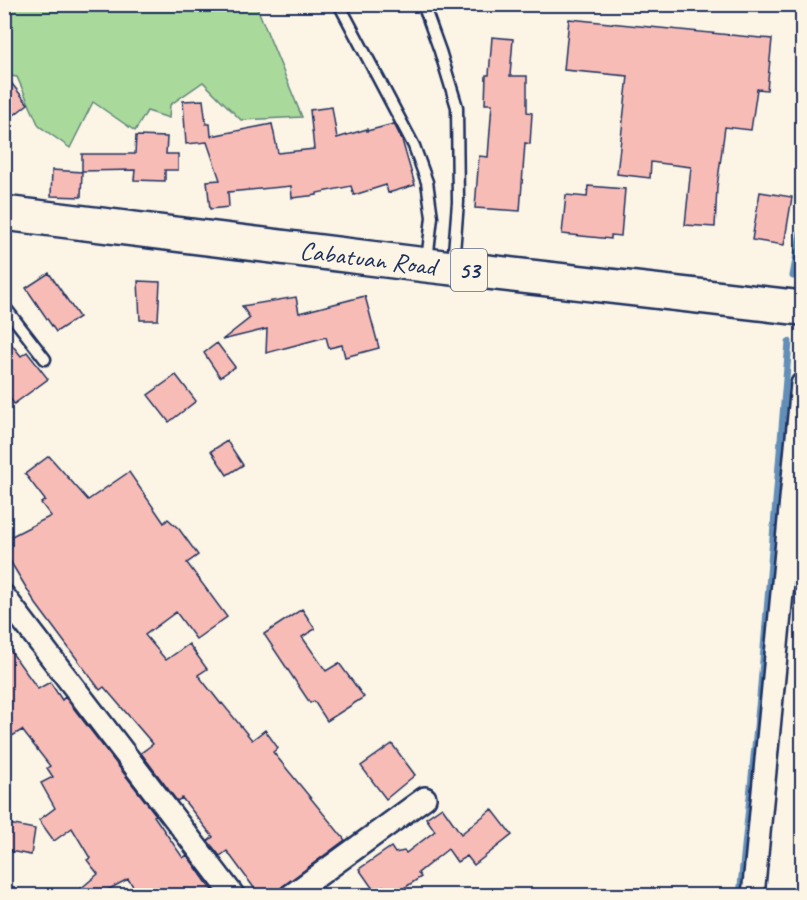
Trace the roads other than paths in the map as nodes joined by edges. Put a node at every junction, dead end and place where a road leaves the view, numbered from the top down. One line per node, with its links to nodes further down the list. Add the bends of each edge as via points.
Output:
1 (339, 4): 4 (lane, via 414,147 427,182)
2 (423, 4): 4 (lane, via 456,107 458,202)
3 (4, 213): 4 (highway, Cabatuan Road / 53)
4 (440, 267): 6 (highway, Cabatuan Road / 53)
5 (4, 306): 7 (lane)
6 (802, 308)
7 (45, 359)
8 (802, 384): 13 (street)
9 (4, 596): 11 (street)
10 (425, 798): 12 (street)
11 (234, 896)
12 (290, 896)
13 (753, 896)

